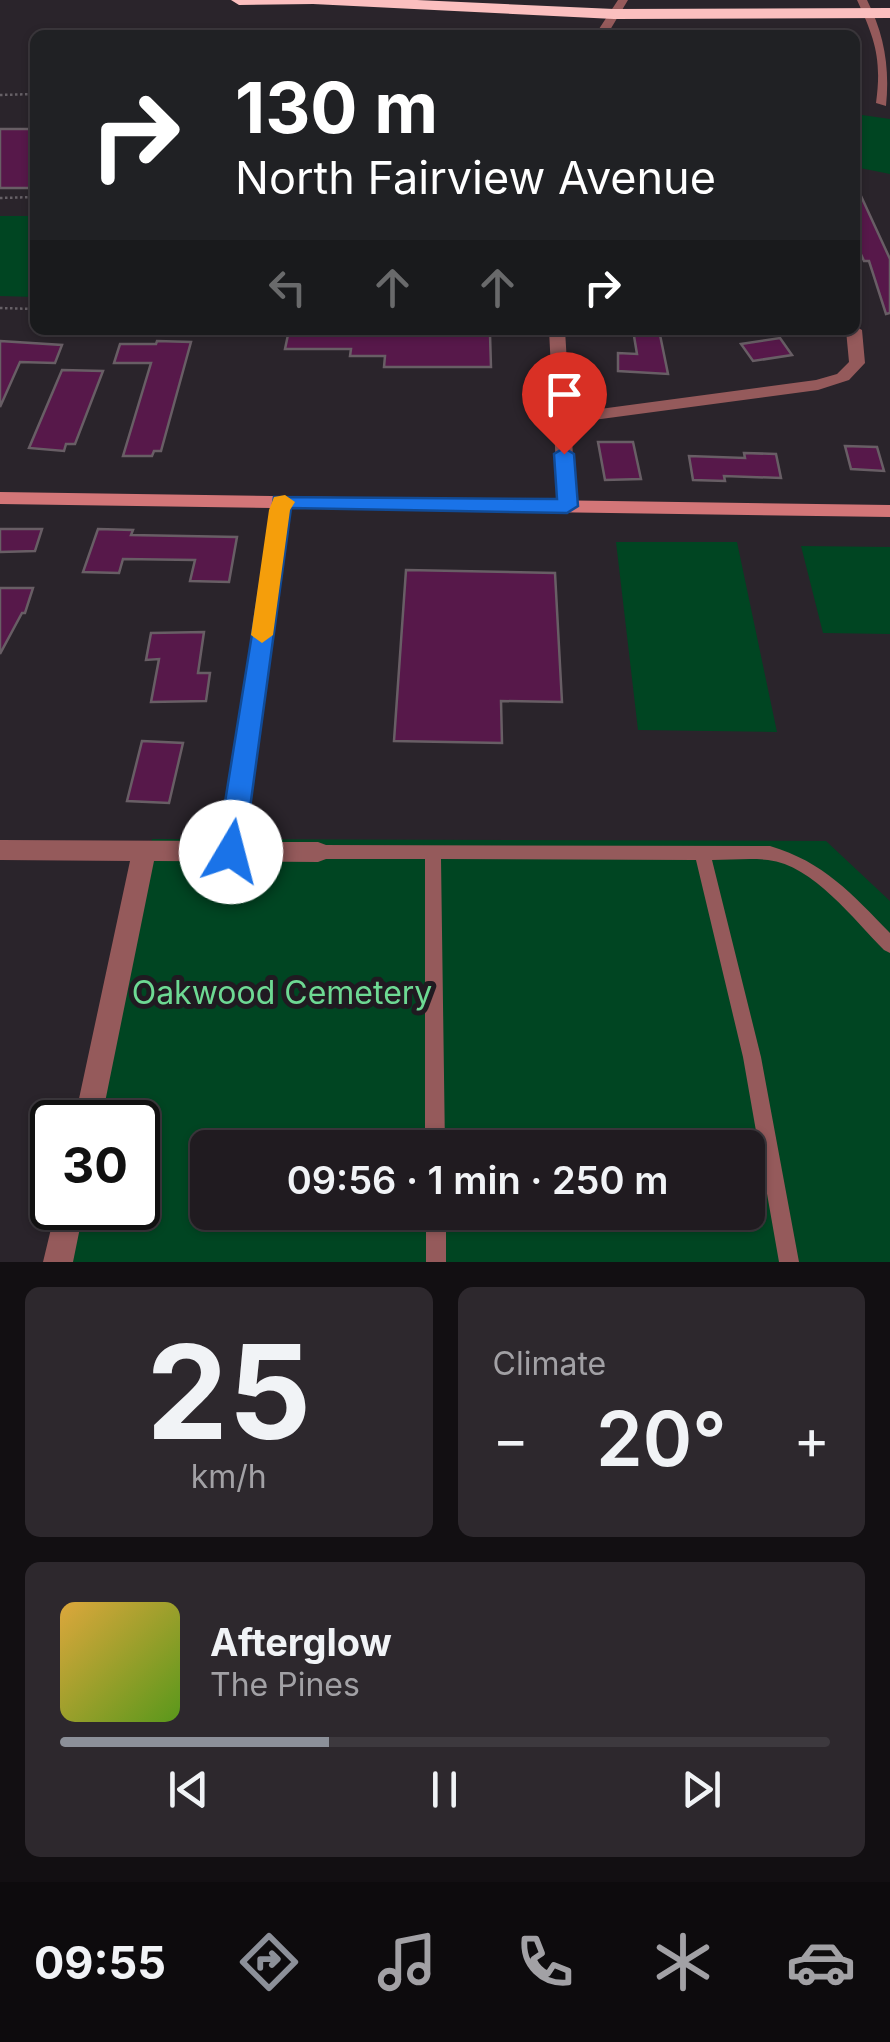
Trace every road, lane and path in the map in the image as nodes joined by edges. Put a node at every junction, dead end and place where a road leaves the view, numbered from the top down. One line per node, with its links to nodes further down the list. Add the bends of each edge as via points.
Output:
1 (240, 0): 2 (highway)
2 (313, 0): 3 (highway)
3 (461, 4): 4 (highway)
4 (619, 7): 5 (highway); 8 (street)
5 (759, 7): 6 (highway)
6 (865, 7): 7 (highway); 11 (street, via 889,65)
7 (890, 13)
8 (604, 30)
9 (0, 94): 10 (path)
10 (30, 94)
11 (882, 103)
12 (30, 197): 13 (path)
13 (0, 198)
14 (0, 308): 15 (path)
15 (30, 309)
16 (557, 335): 18 (street)
17 (854, 335): 18 (street, via 857,362 832,382)
18 (561, 418): 21 (street)
19 (0, 498): 20 (street)
20 (281, 502): 21 (street); 25 (street)
21 (567, 506): 22 (street)
22 (890, 511)
23 (0, 850): 24 (street)
24 (144, 852): 25 (street); 30 (street)
25 (231, 852): 26 (street)
26 (318, 852): 27 (lane)
27 (433, 853): 28 (lane); 31 (lane)
28 (703, 854): 29 (lane, via 770,853 805,864); 36 (lane, via 752,1057)
29 (890, 944)
30 (93, 1100)
31 (436, 1130)
32 (65, 1230): 34 (street)
33 (436, 1230): 35 (lane)
34 (58, 1262)
35 (436, 1262)
36 (789, 1262)

